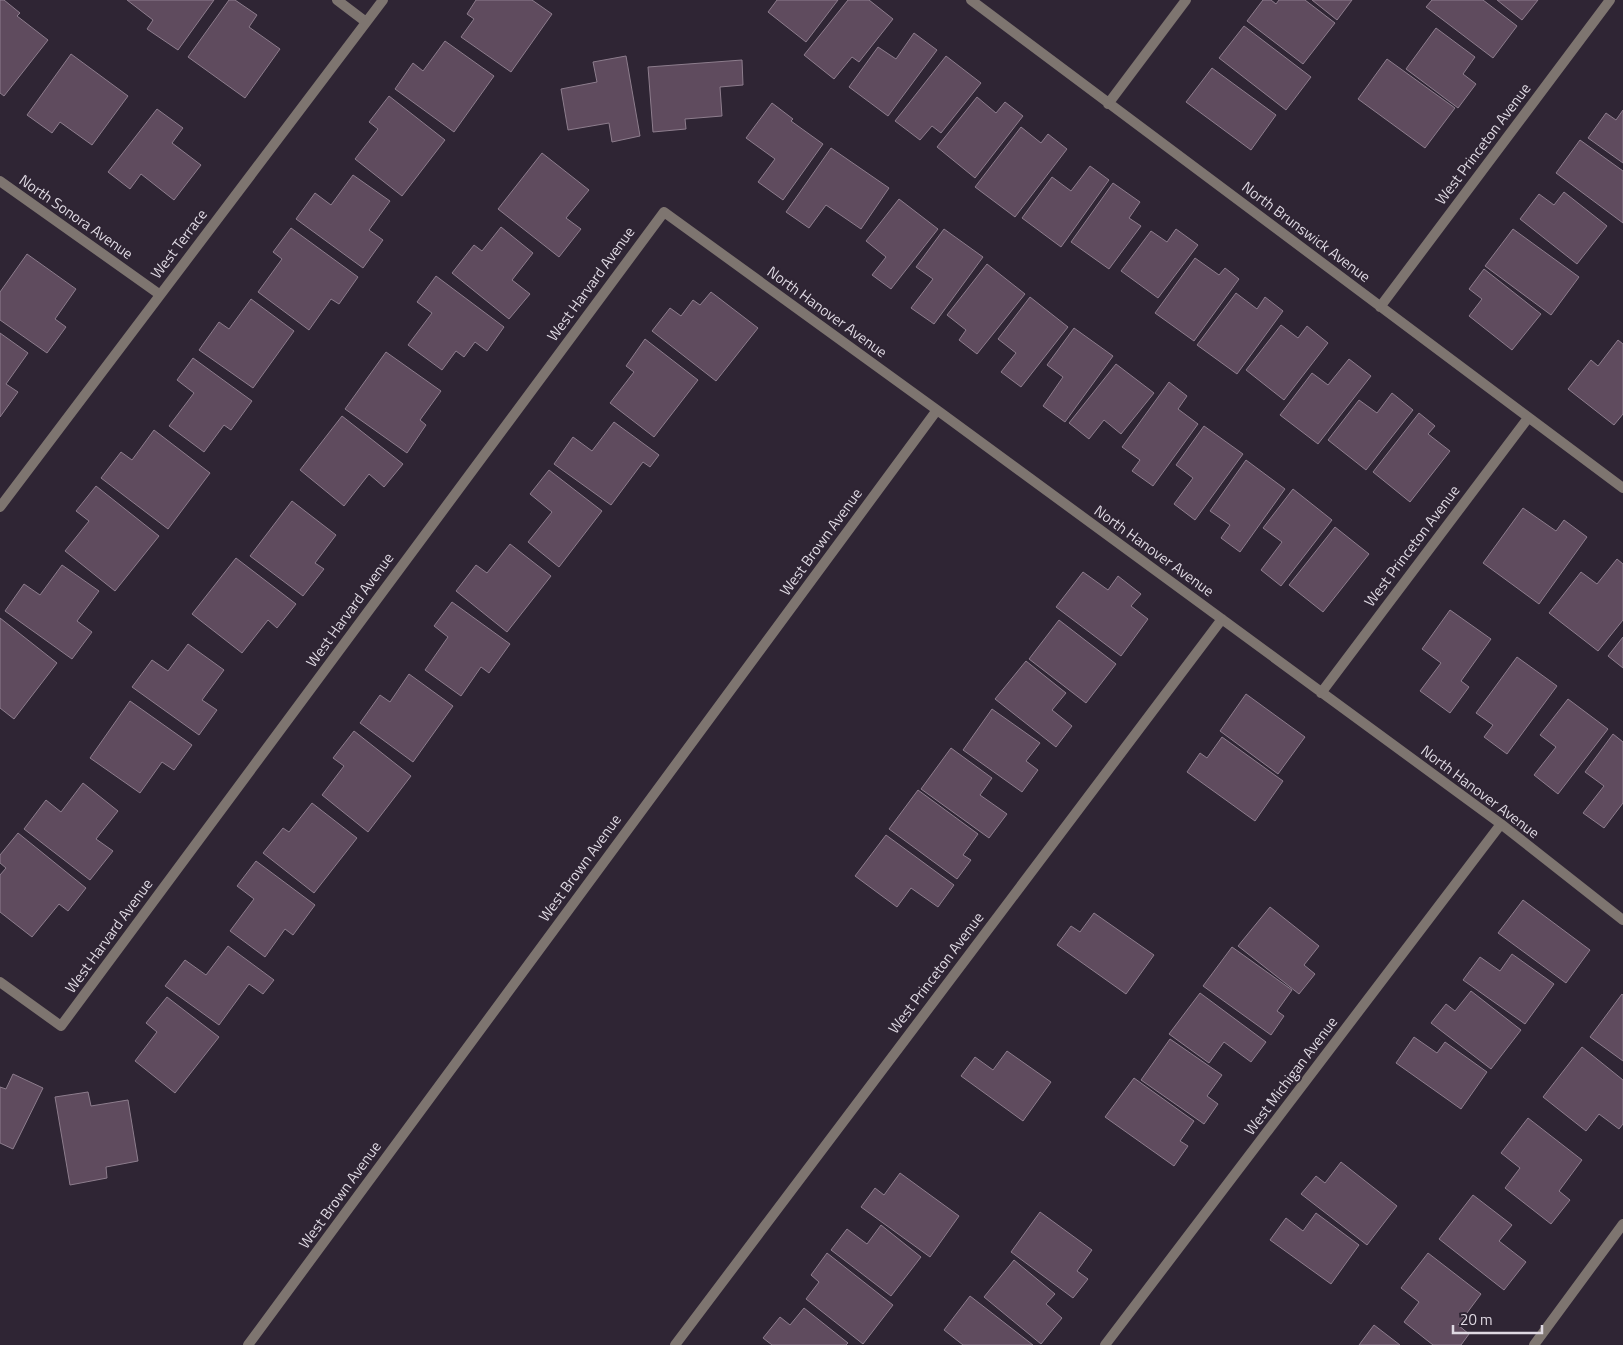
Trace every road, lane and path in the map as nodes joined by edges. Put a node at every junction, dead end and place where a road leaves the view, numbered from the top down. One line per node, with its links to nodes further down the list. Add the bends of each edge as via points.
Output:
1 (337, 0): 6 (street)
2 (383, 0): 6 (street, West Terrace)
3 (971, 0): 7 (street, North Brunswick Avenue)
4 (1186, 0): 7 (street)
5 (1610, 0): 11 (street, West Princeton Avenue)
6 (366, 22): 10 (street, West Terrace)
7 (1108, 104): 11 (street, North Brunswick Avenue)
8 (0, 181): 10 (street, North Sonora Avenue)
9 (664, 212): 12 (street, North Hanover Avenue); 20 (street, West Harvard Avenue, via 61,1026)
10 (160, 294): 15 (street, West Terrace)
11 (1380, 306): 13 (street, North Brunswick Avenue)
12 (937, 410): 16 (street, North Hanover Avenue); 22 (street, West Brown Avenue)
13 (1528, 418): 14 (street, North Brunswick Avenue); 17 (street, West Princeton Avenue)
14 (1623, 488)
15 (0, 507)
16 (1222, 619): 17 (street, North Hanover Avenue); 23 (street, West Princeton Avenue)
17 (1321, 693): 18 (street, North Hanover Avenue)
18 (1501, 824): 19 (street, North Hanover Avenue); 24 (street, West Michigan Avenue)
19 (1623, 920)
20 (0, 982)
21 (1623, 1224): 25 (street)
22 (248, 1345)
23 (675, 1345)
24 (1105, 1345)
25 (1534, 1345)

